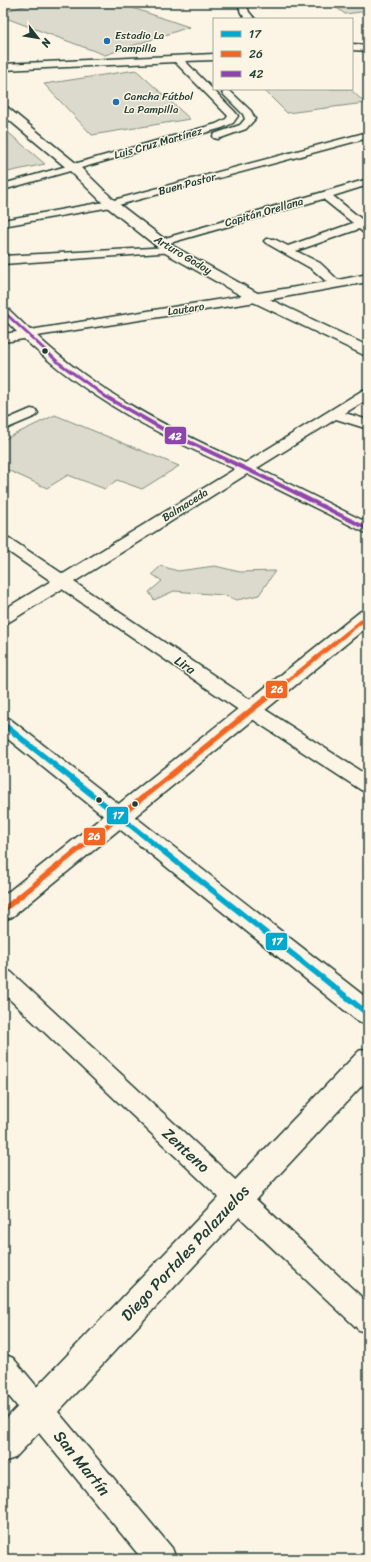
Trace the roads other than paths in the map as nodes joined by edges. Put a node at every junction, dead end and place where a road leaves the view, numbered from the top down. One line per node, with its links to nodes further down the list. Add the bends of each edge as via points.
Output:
1 (242, 3): 2 (street, via 243,9)
2 (250, 18)
3 (353, 48): 4 (street)
4 (368, 48)
5 (213, 57): 6 (street)
6 (191, 58): 7 (street); 9 (street)
7 (178, 59): 8 (street); 13 (street, Luis Cruz Martínez, via 232,114 230,121)
8 (3, 67)
9 (203, 69)
10 (224, 90): 13 (street, Luis Cruz Martínez, via 248,113 249,122 243,127 232,132)
11 (3, 108): 13 (street, Arturo Godoy)
12 (368, 135): 18 (street, Buen Pastor)
13 (76, 170): 15 (street, Luis Cruz Martínez); 17 (street, Luis Cruz Martínez); 18 (street, Arturo Godoy)
14 (368, 182): 16 (street, Capitán Orellana)
15 (3, 187)
16 (325, 195): 20 (street); 22 (street, Capitán Orellana)
17 (3, 196)
18 (111, 204): 19 (street, Buen Pastor); 22 (street, Arturo Godoy)
19 (3, 223)
20 (364, 228): 23 (street)
21 (270, 240): 23 (street)
22 (165, 246): 24 (street, Capitán Orellana); 27 (street, Arturo Godoy)
23 (287, 250): 26 (street, via 316,266)
24 (3, 260)
25 (368, 278): 26 (street, Lautaro)
26 (335, 283): 27 (street, Lautaro)
27 (256, 298): 29 (street, Lautaro); 31 (street, Arturo Godoy)
28 (3, 311): 29 (street)
29 (27, 334): 30 (street, Lautaro); 37 (street, via 71,373 121,407 179,439)
30 (3, 338)
31 (368, 352)
32 (368, 393): 34 (street, Balmaceda)
33 (31, 414): 36 (street)
34 (335, 414): 35 (street); 37 (street, Balmaceda)
35 (368, 425)
36 (3, 426)
37 (245, 469): 38 (street); 40 (street, Balmaceda)
38 (368, 529)
39 (3, 541): 40 (street, Lira)
40 (62, 582): 42 (street, Balmaceda); 43 (street, Lira)
41 (368, 616): 43 (street)
42 (3, 618)
43 (252, 710): 45 (street, Lira); 46 (street)
44 (3, 724): 46 (street)
45 (368, 785)
46 (120, 816): 47 (street); 49 (street)
47 (3, 910)
48 (3, 979): 51 (street, Zenteno)
49 (368, 1014)
50 (368, 1060): 51 (street, Diego Portales Palazuelos)
51 (238, 1198): 52 (street, Zenteno); 54 (street, Diego Portales Palazuelos)
52 (368, 1321)
53 (3, 1368): 54 (street, San Martín)
54 (38, 1409): 55 (street, Diego Portales Palazuelos); 56 (street, San Martín)
55 (3, 1446)
56 (161, 1559)

